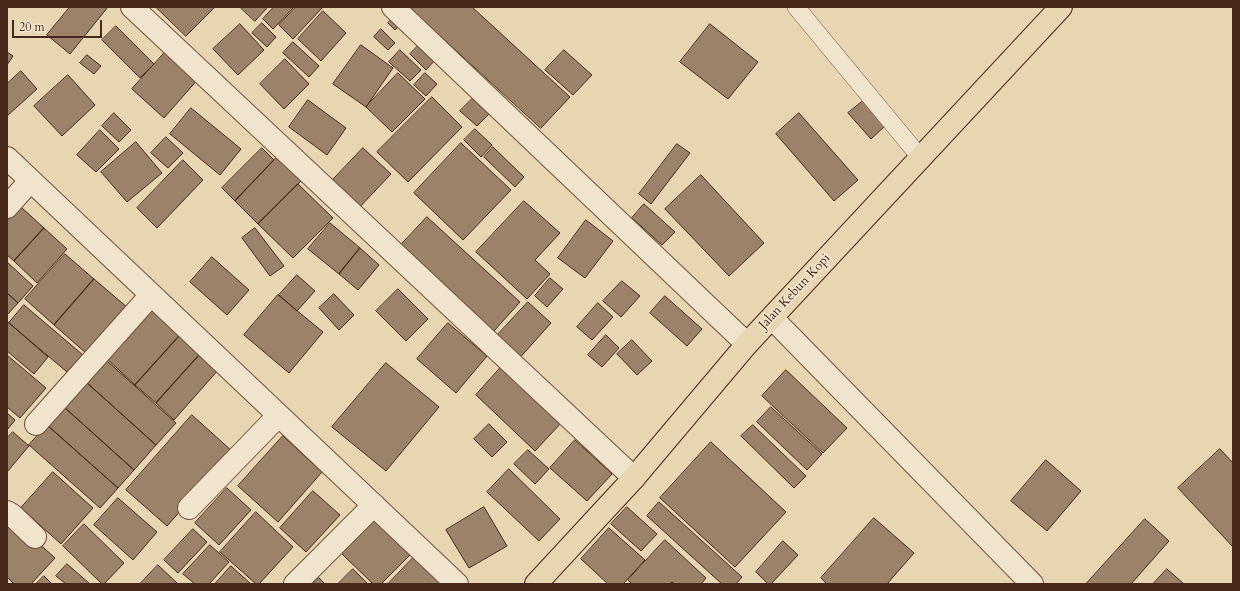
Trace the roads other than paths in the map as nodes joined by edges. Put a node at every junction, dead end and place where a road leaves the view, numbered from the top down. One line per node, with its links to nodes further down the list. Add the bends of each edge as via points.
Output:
1 (132, 7): 14 (street)
2 (393, 7): 11 (street)
3 (796, 7): 5 (lane)
4 (1061, 7): 5 (main road, Jalan Kebun Kopi)
5 (920, 157): 10 (main road, Jalan Kebun Kopi)
6 (7, 158): 7 (street)
7 (30, 181): 8 (street); 9 (street)
8 (7, 207)
9 (151, 295): 12 (street); 13 (street)
10 (772, 318): 11 (main road, Jalan Kebun Kopi); 22 (street)
11 (747, 344): 14 (main road, Jalan Kebun Kopi)
12 (278, 416): 15 (street); 16 (street)
13 (36, 424)
14 (634, 478): 21 (main road, Jalan Kebun Kopi)
15 (374, 505): 19 (street); 20 (street)
16 (189, 508)
17 (7, 512): 18 (street)
18 (35, 537)
19 (295, 584)
20 (457, 584)
21 (536, 584)
22 (1032, 584)

